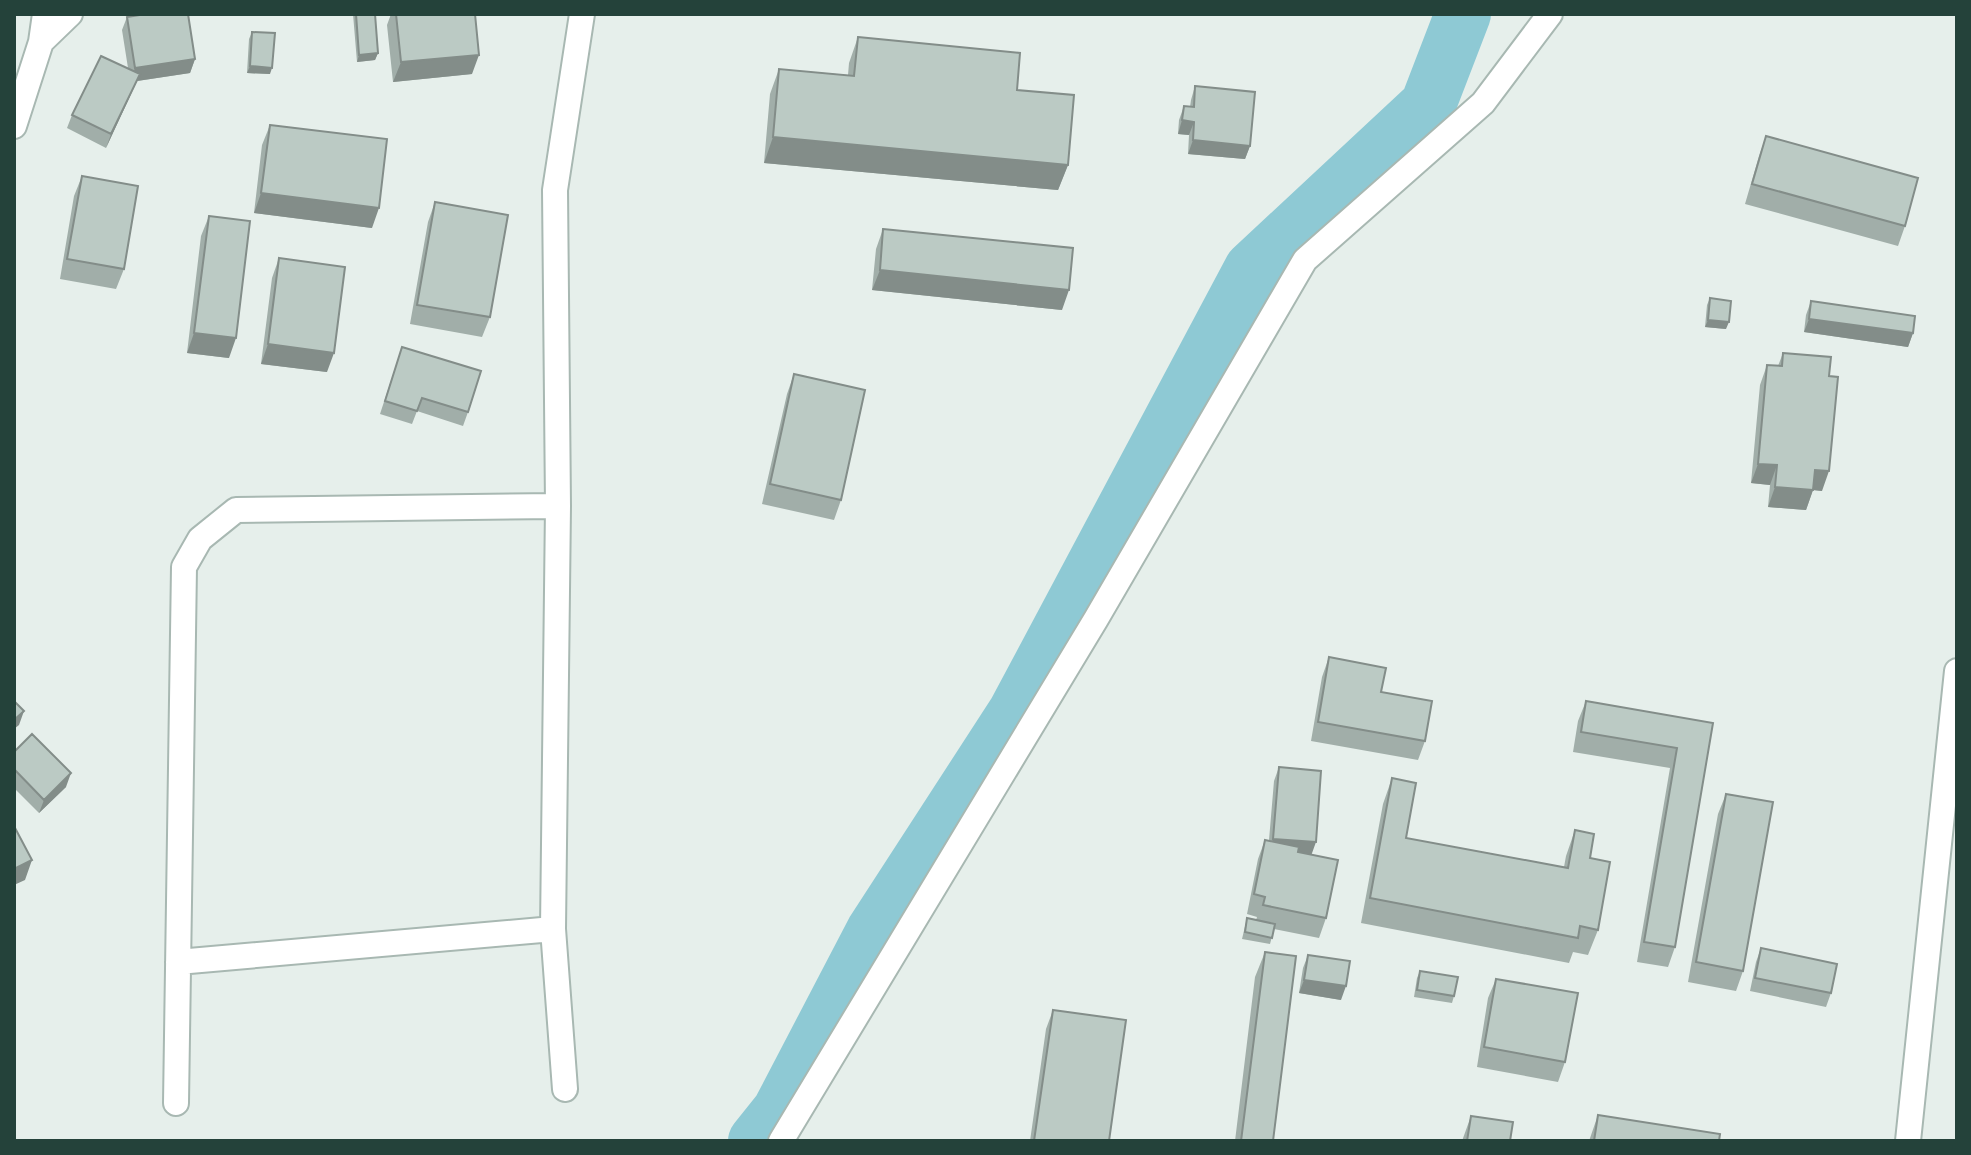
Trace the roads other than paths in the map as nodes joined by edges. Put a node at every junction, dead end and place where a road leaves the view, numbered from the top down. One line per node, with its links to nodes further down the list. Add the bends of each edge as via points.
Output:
1 (45, 14): 5 (street)
2 (70, 14): 5 (street)
3 (582, 14): 7 (street, via 555,190)
4 (1550, 14): 14 (street, via 1483,103 1305,260)
5 (41, 42): 6 (street)
6 (14, 126)
7 (558, 506): 10 (street); 11 (street, via 236,510 200,539 184,567)
8 (1957, 671): 9 (street)
9 (1951, 790): 15 (street)
10 (553, 929): 11 (street); 12 (street)
11 (178, 962): 13 (street)
12 (565, 1089)
13 (176, 1103)
14 (781, 1141)
15 (1908, 1141)

